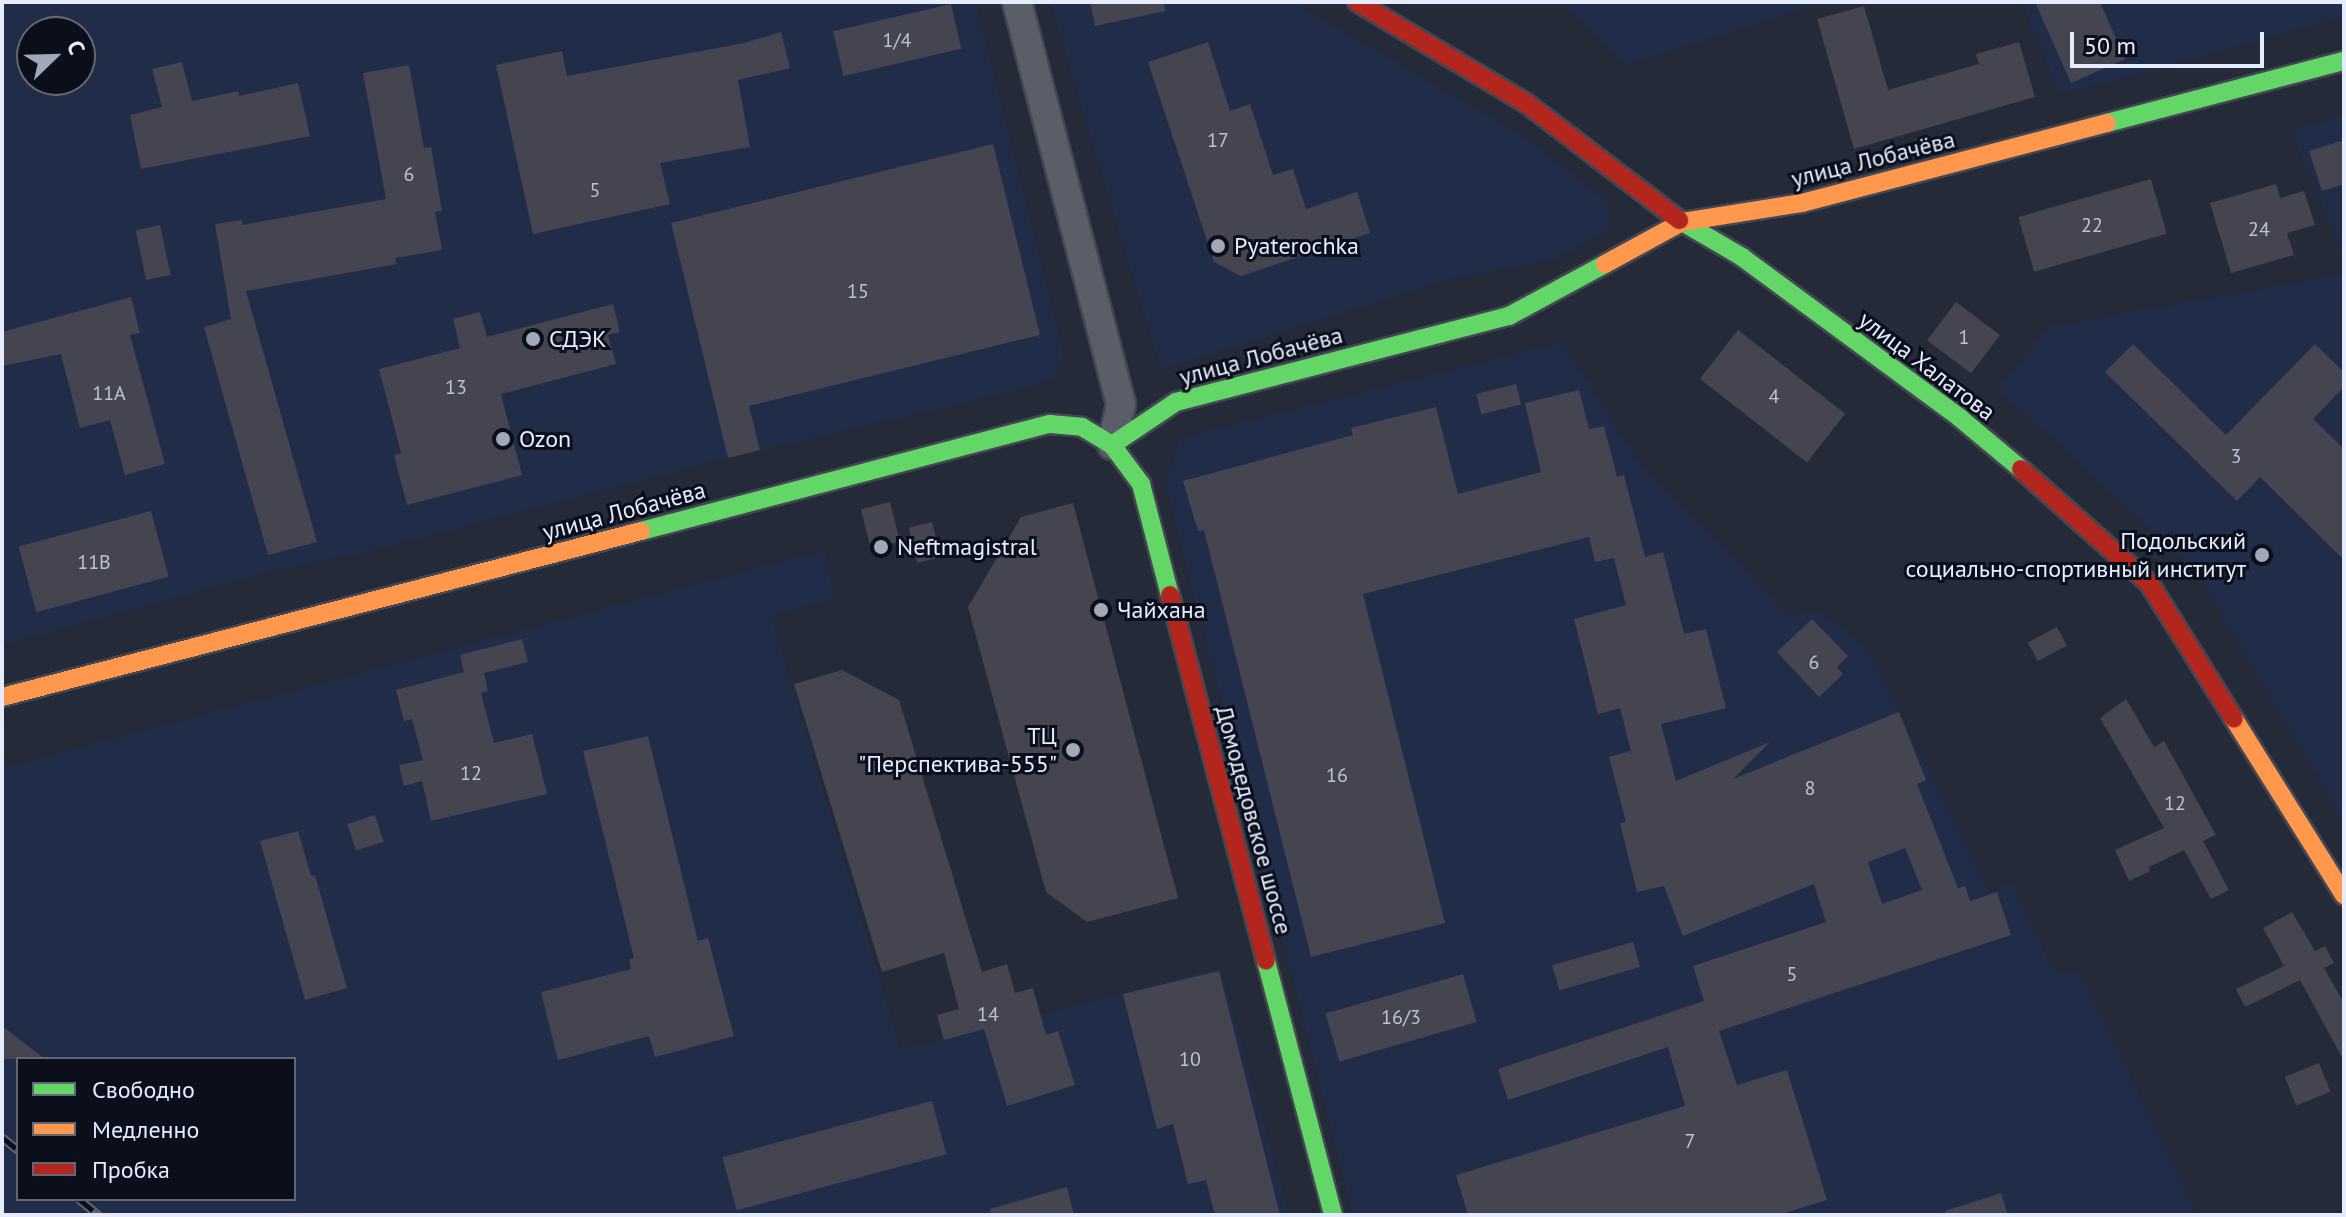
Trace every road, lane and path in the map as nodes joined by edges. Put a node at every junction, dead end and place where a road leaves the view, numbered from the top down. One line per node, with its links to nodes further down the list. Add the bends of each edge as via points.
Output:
1 (1017, 2): 5 (street, via 1121,404)
2 (1357, 2): 4 (street, улица Халатова, via 1526,103)
3 (2344, 61): 4 (street, улица Лобачёва, via 1802,203)
4 (1682, 222): 5 (street, улица Лобачёва, via 1509,316 1176,402); 7 (street, улица Халатова, via 1742,257 1960,418 2149,583)
5 (1112, 445): 6 (street, улица Лобачёва, via 1082,427 1050,424); 8 (street, Домодедовское шоссе, via 1141,484)
6 (2, 697)
7 (2344, 895)
8 (1333, 1215)

